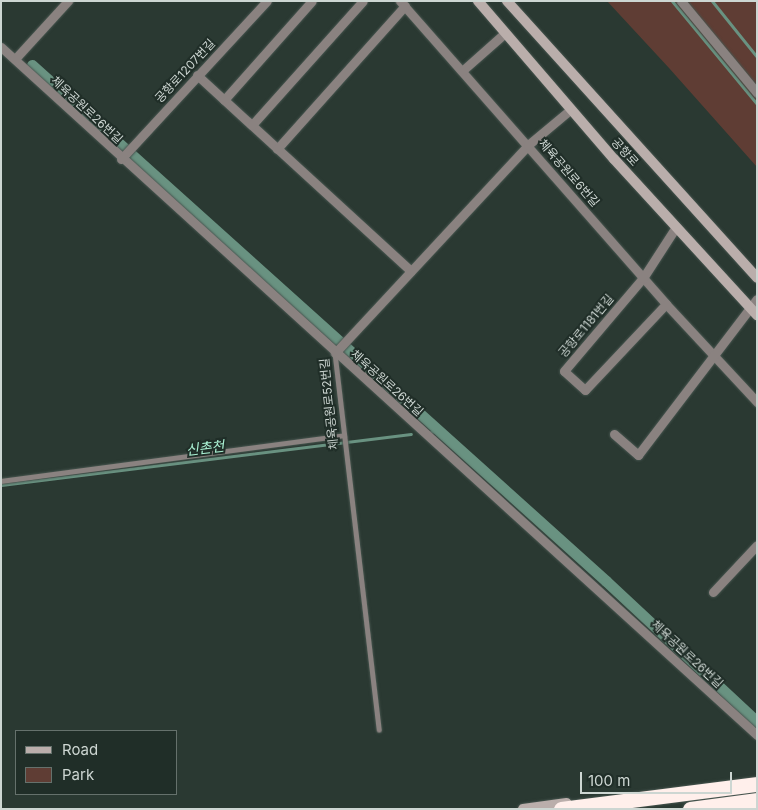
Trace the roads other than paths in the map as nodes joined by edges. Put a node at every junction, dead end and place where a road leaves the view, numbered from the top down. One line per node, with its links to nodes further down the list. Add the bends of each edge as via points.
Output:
1 (68, 1): 11 (street)
2 (267, 1): 13 (street, 공항로1207번길)
3 (312, 1): 15 (street)
4 (363, 1): 17 (street)
5 (478, 1): 9 (main road, 공항로)
6 (507, 1): 24 (main road, 공항로)
7 (681, 1): 14 (street)
8 (403, 4): 12 (street, 체육공원로6번길); 19 (street, 체육공원로6번길)
9 (505, 33): 12 (street); 16 (main road, 공항로)
10 (1, 46): 11 (street, 체육공원로26번길)
11 (14, 59): 20 (street, 체육공원로26번길)
12 (462, 71): 18 (street, 체육공원로6번길)
13 (197, 76): 15 (street); 20 (street, 공항로1207번길)
14 (757, 93)
15 (224, 100): 17 (street)
16 (571, 109): 18 (street, 체육공원로52번길); 21 (main road, 공항로)
17 (252, 125): 19 (street)
18 (528, 145): 22 (street, 체육공원로52번길); 23 (street, 체육공원로6번길)
19 (278, 149): 22 (street)
20 (122, 159): 29 (street, 체육공원로26번길)
21 (676, 227): 23 (street, 공항로1181번길); 27 (main road, 공항로)
22 (411, 271): 29 (street, 체육공원로52번길)
23 (643, 278): 26 (street, 체육공원로6번길); 26 (street, 공항로1181번길, via 564,371 585,390)
24 (757, 278)
25 (757, 298): 27 (street)
26 (666, 304): 30 (street, 체육공원로6번길)
27 (748, 306): 28 (main road, 공항로); 30 (street)
28 (757, 315)
29 (335, 353): 33 (lane, 체육공원로52번길); 38 (street, 체육공원로26번길)
30 (714, 354): 31 (street, 체육공원로6번길); 32 (street, via 638,455)
31 (757, 402)
32 (614, 434)
33 (344, 435): 34 (lane); 37 (lane, 체육공원로52번길)
34 (1, 481)
35 (757, 546): 36 (street)
36 (714, 592)
37 (379, 729)
38 (757, 736)
39 (757, 780): 42 (main road)
40 (757, 784): 43 (highway)
41 (757, 800): 44 (highway)
42 (523, 809)
43 (561, 809)
44 (690, 809)

